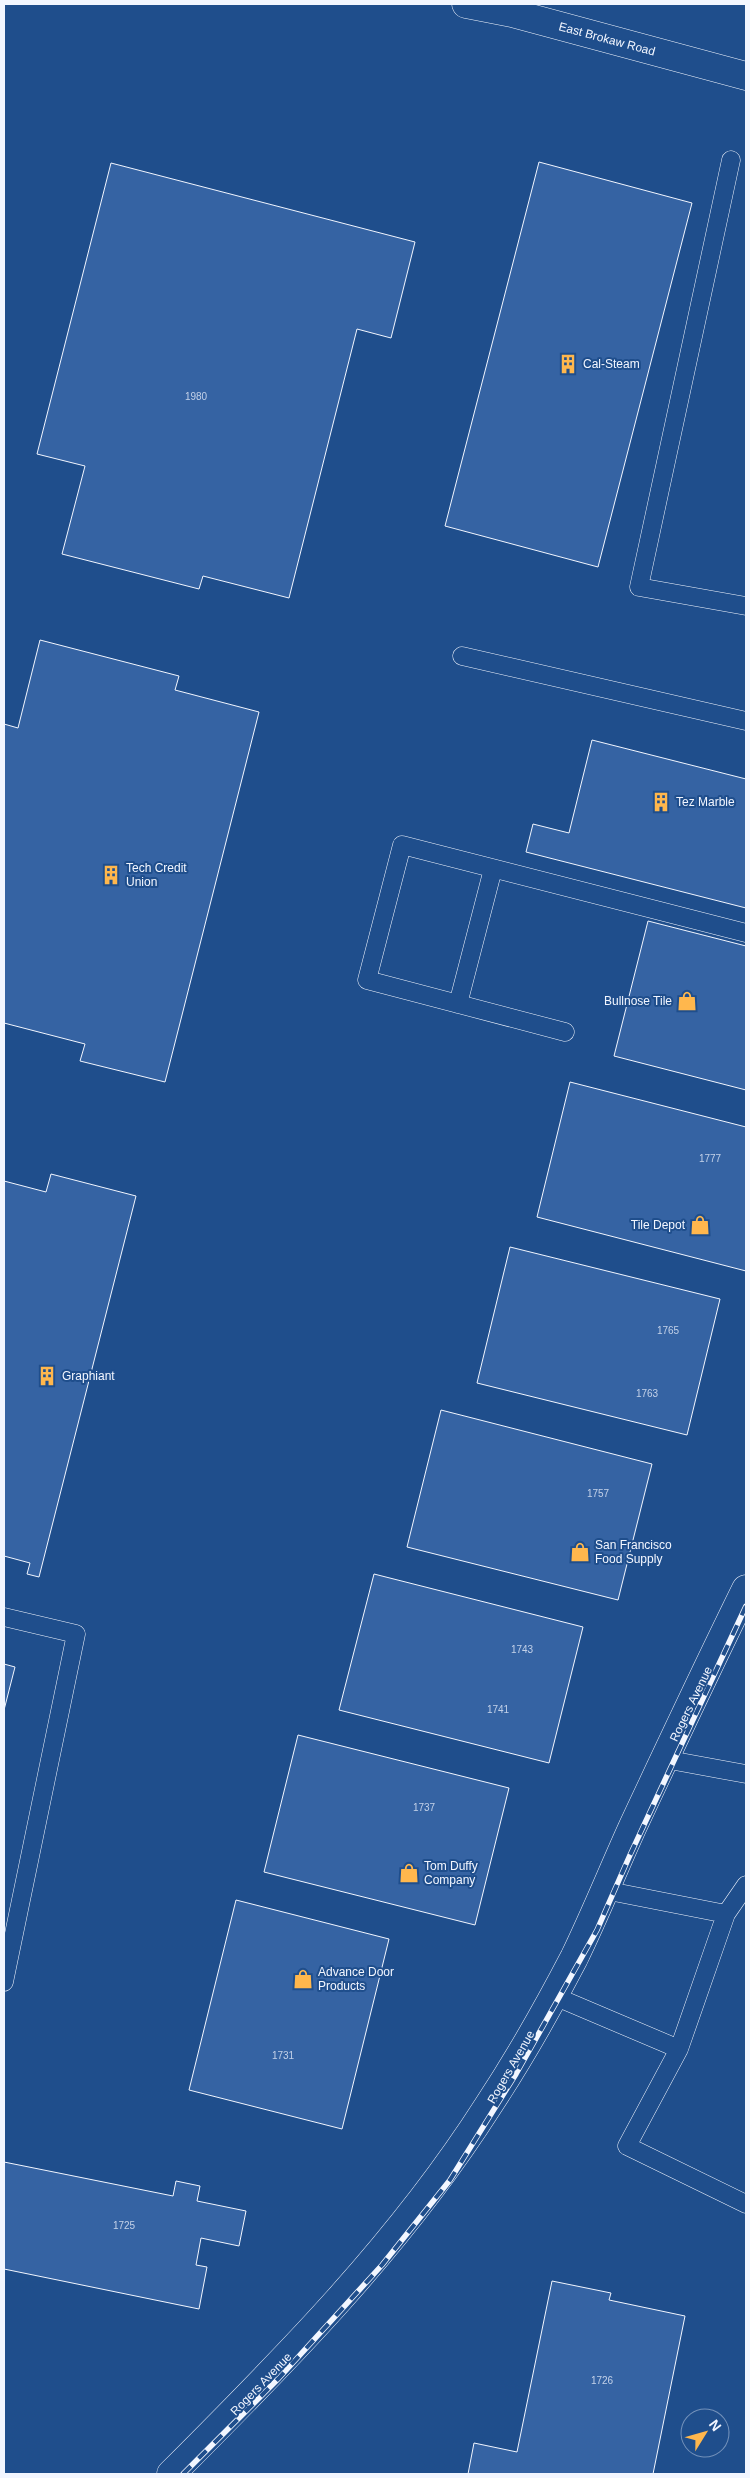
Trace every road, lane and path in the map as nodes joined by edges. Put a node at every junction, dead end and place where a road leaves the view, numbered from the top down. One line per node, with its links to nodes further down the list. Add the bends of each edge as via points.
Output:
1 (466, 4): 2 (street, East Brokaw Road)
2 (746, 76)
3 (731, 160): 4 (lane, via 639,586)
4 (746, 606)
5 (462, 656): 6 (lane)
6 (746, 721)
7 (493, 869): 8 (lane); 9 (lane); 9 (lane, via 402,845 382,922 367,980)
8 (746, 933)
9 (458, 1004): 10 (lane)
10 (565, 1032)
11 (746, 1589): 13 (street, Rogers Avenue)
12 (4, 1618): 18 (lane, via 76,1634)
13 (664, 1759): 14 (lane); 16 (street, Rogers Avenue)
14 (746, 1774)
15 (746, 1886): 17 (lane)
16 (606, 1888): 17 (lane); 19 (street, Rogers Avenue)
17 (726, 1914): 20 (lane)
18 (4, 1982)
19 (554, 1996): 20 (lane); 22 (street, Rogers Avenue, via 488,2106 410,2216 349,2290 275,2370)
20 (680, 2049): 21 (lane, via 627,2146)
21 (746, 2204)
22 (171, 2474)

